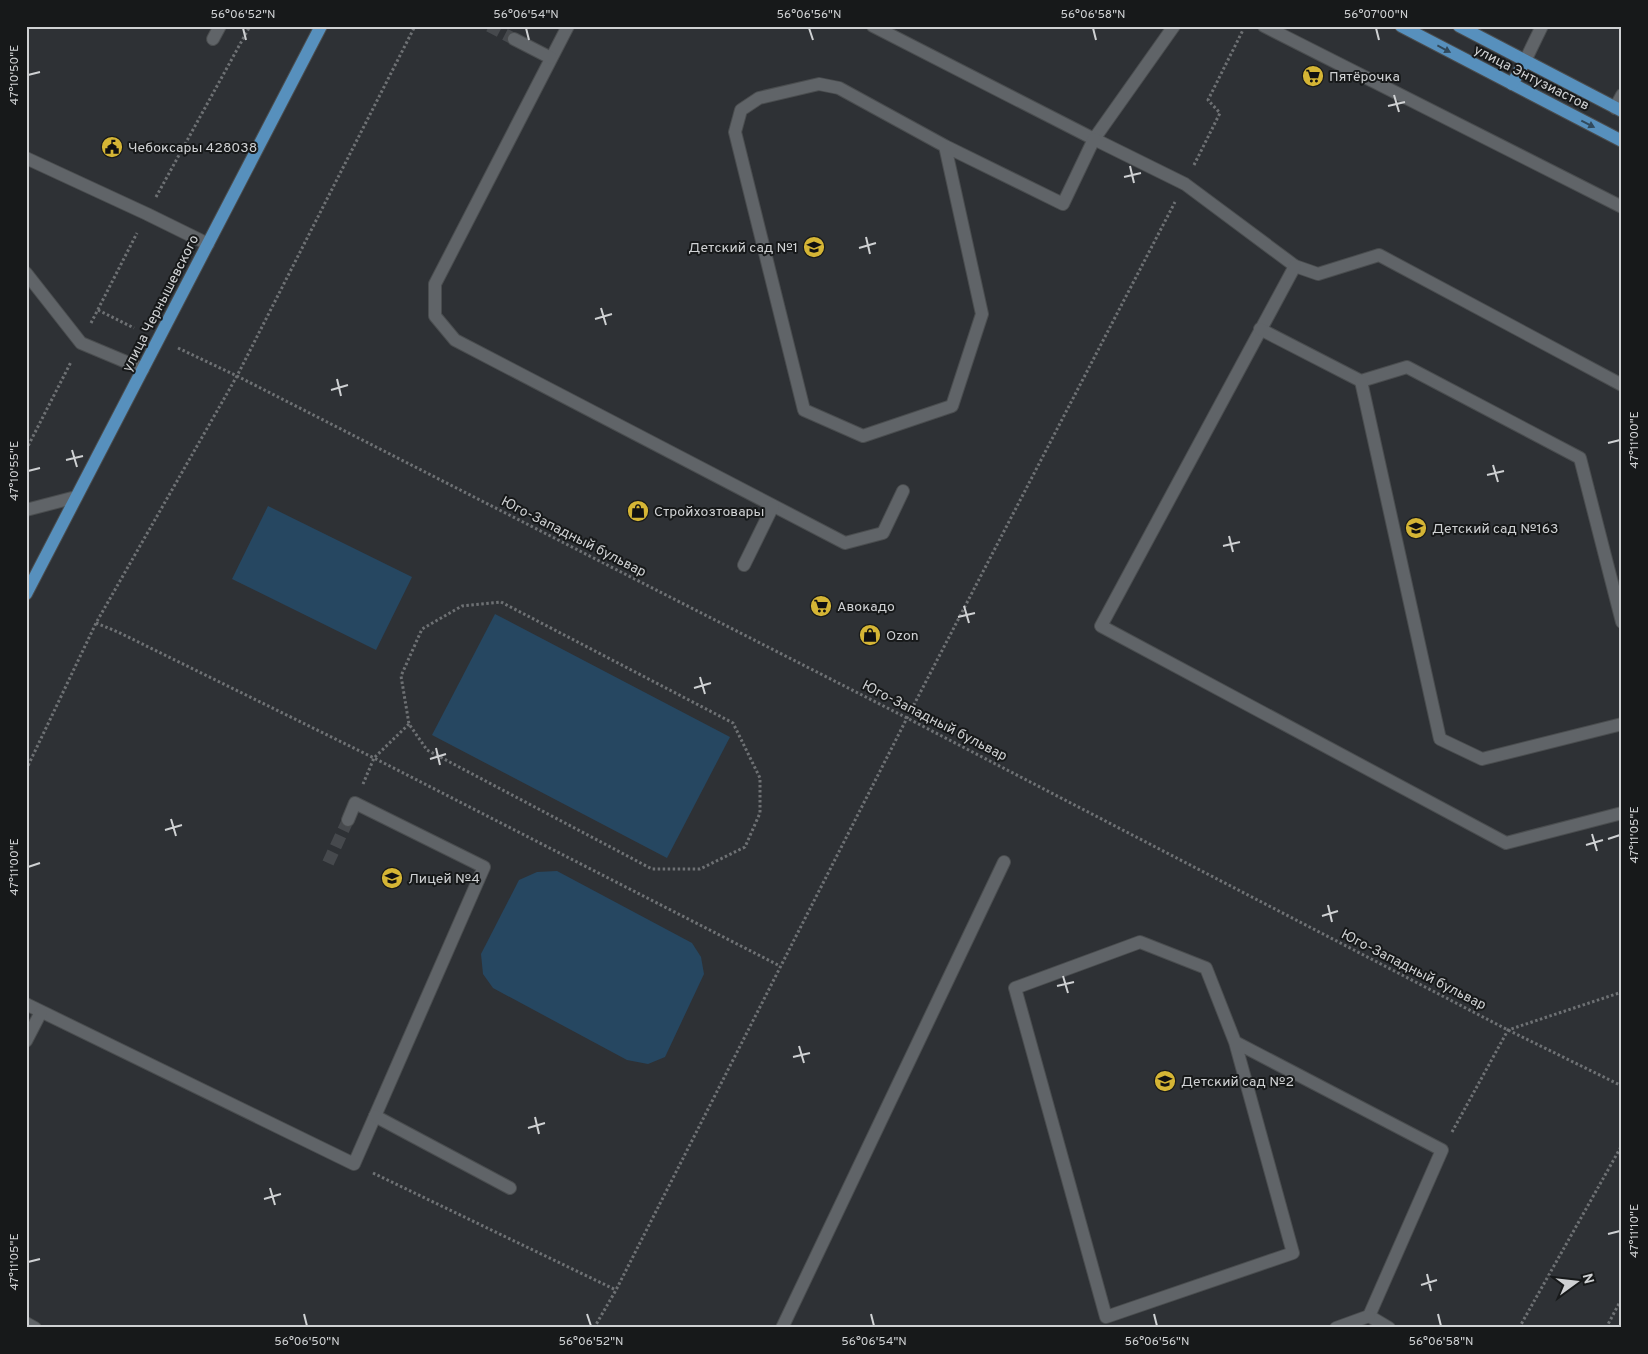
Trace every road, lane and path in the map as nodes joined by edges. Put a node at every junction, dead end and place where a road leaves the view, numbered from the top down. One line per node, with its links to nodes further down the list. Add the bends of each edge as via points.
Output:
1 (220, 26): 13 (lane)
2 (250, 26): 26 (path)
3 (321, 26): 27 (main road, улица Чернышевского)
4 (415, 26): 36 (path)
5 (568, 26): 15 (lane)
6 (874, 26): 20 (lane)
7 (1174, 26): 20 (lane)
8 (1245, 26): 24 (path, via 1208,100 1220,113)
9 (1264, 26): 25 (lane)
10 (1401, 26): 17 (main road, улица Энтузиастов, one-way to 17)
11 (1458, 26): 16 (main road, улица Энтузиастов)
12 (1542, 26): 16 (lane)
13 (214, 39)
14 (514, 39): 15 (lane)
15 (550, 58): 42 (lane, via 436,284 435,316 455,340)
16 (1525, 61): 17 (main road); 19 (main road, улица Энтузиастов)
17 (1512, 84): 21 (main road, улица Энтузиастов, one-way to 21)
18 (1622, 95): 19 (lane)
19 (1619, 109)
20 (1094, 139): 22 (lane, via 1062,204); 24 (lane)
21 (1622, 141)
22 (945, 146): 22 (lane, via 839,88 819,84 759,98 741,110 735,132 804,410 863,436 952,406 982,314)
23 (26, 158): 26 (lane)
24 (1184, 184): 28 (lane); 48 (path)
25 (1622, 207)
26 (147, 214): 27 (lane); 30 (path)
27 (208, 244): 35 (main road, улица Чернышевского)
28 (1295, 266): 32 (lane); 38 (lane, via 1318,274 1378,255)
29 (26, 273): 33 (lane)
30 (98, 310): 31 (path); 33 (path)
31 (134, 328)
32 (1260, 329): 37 (lane); 54 (lane, via 1101,626 1506,843)
33 (81, 343): 35 (lane); 39 (path)
34 (174, 346): 36 (path, Юго-Западный бульвар)
35 (143, 369): 41 (main road, улица Чернышевского)
36 (237, 376): 47 (path); 48 (path, Юго-Западный бульвар)
37 (1361, 381): 46 (lane, via 1407,367 1580,458); 50 (lane, via 1440,739 1482,759)
38 (1622, 385)
39 (26, 450)
40 (903, 491): 42 (lane, via 883,533 845,543)
41 (76, 497): 43 (lane); 45 (main road, улица Чернышевского)
42 (773, 506): 44 (lane)
43 (26, 510)
44 (744, 565)
45 (26, 594)
46 (1622, 622)
47 (96, 623): 51 (path); 52 (path)
48 (908, 718): 57 (path); 61 (path, Юго-Западный бульвар)
49 (409, 724): 49 (path, via 427,750 652,869 700,869 745,847 760,812 760,778 733,723 501,602 462,606 422,629 401,676); 51 (path)
50 (1622, 724)
51 (374, 758): 53 (path); 57 (path)
52 (26, 770)
53 (356, 803): 55 (lane); 65 (lane, via 484,867)
54 (1622, 813)
55 (348, 820)
56 (1004, 862): 76 (lane)
57 (780, 966): 70 (path)
58 (1622, 992): 61 (path)
59 (26, 1004): 60 (lane)
60 (41, 1012): 62 (lane); 68 (lane)
61 (1508, 1030): 64 (path, Юго-Западный бульвар); 67 (path)
62 (26, 1041)
63 (1234, 1042): 63 (lane, via 1206,968 1140,942 1016,988 1106,1317 1292,1253); 67 (lane)
64 (1622, 1086)
65 (375, 1116): 68 (lane); 69 (lane)
66 (1622, 1145): 79 (path)
67 (1442, 1150): 72 (lane)
68 (354, 1164): 70 (path)
69 (510, 1188)
70 (616, 1290): 75 (path)
71 (1622, 1298): 80 (path)
72 (1369, 1316): 77 (lane); 78 (lane)
73 (26, 1323): 74 (lane)
74 (35, 1328)
75 (594, 1328)
76 (782, 1328)
77 (1336, 1328)
78 (1389, 1328)
79 (1519, 1328)
80 (1606, 1328)

